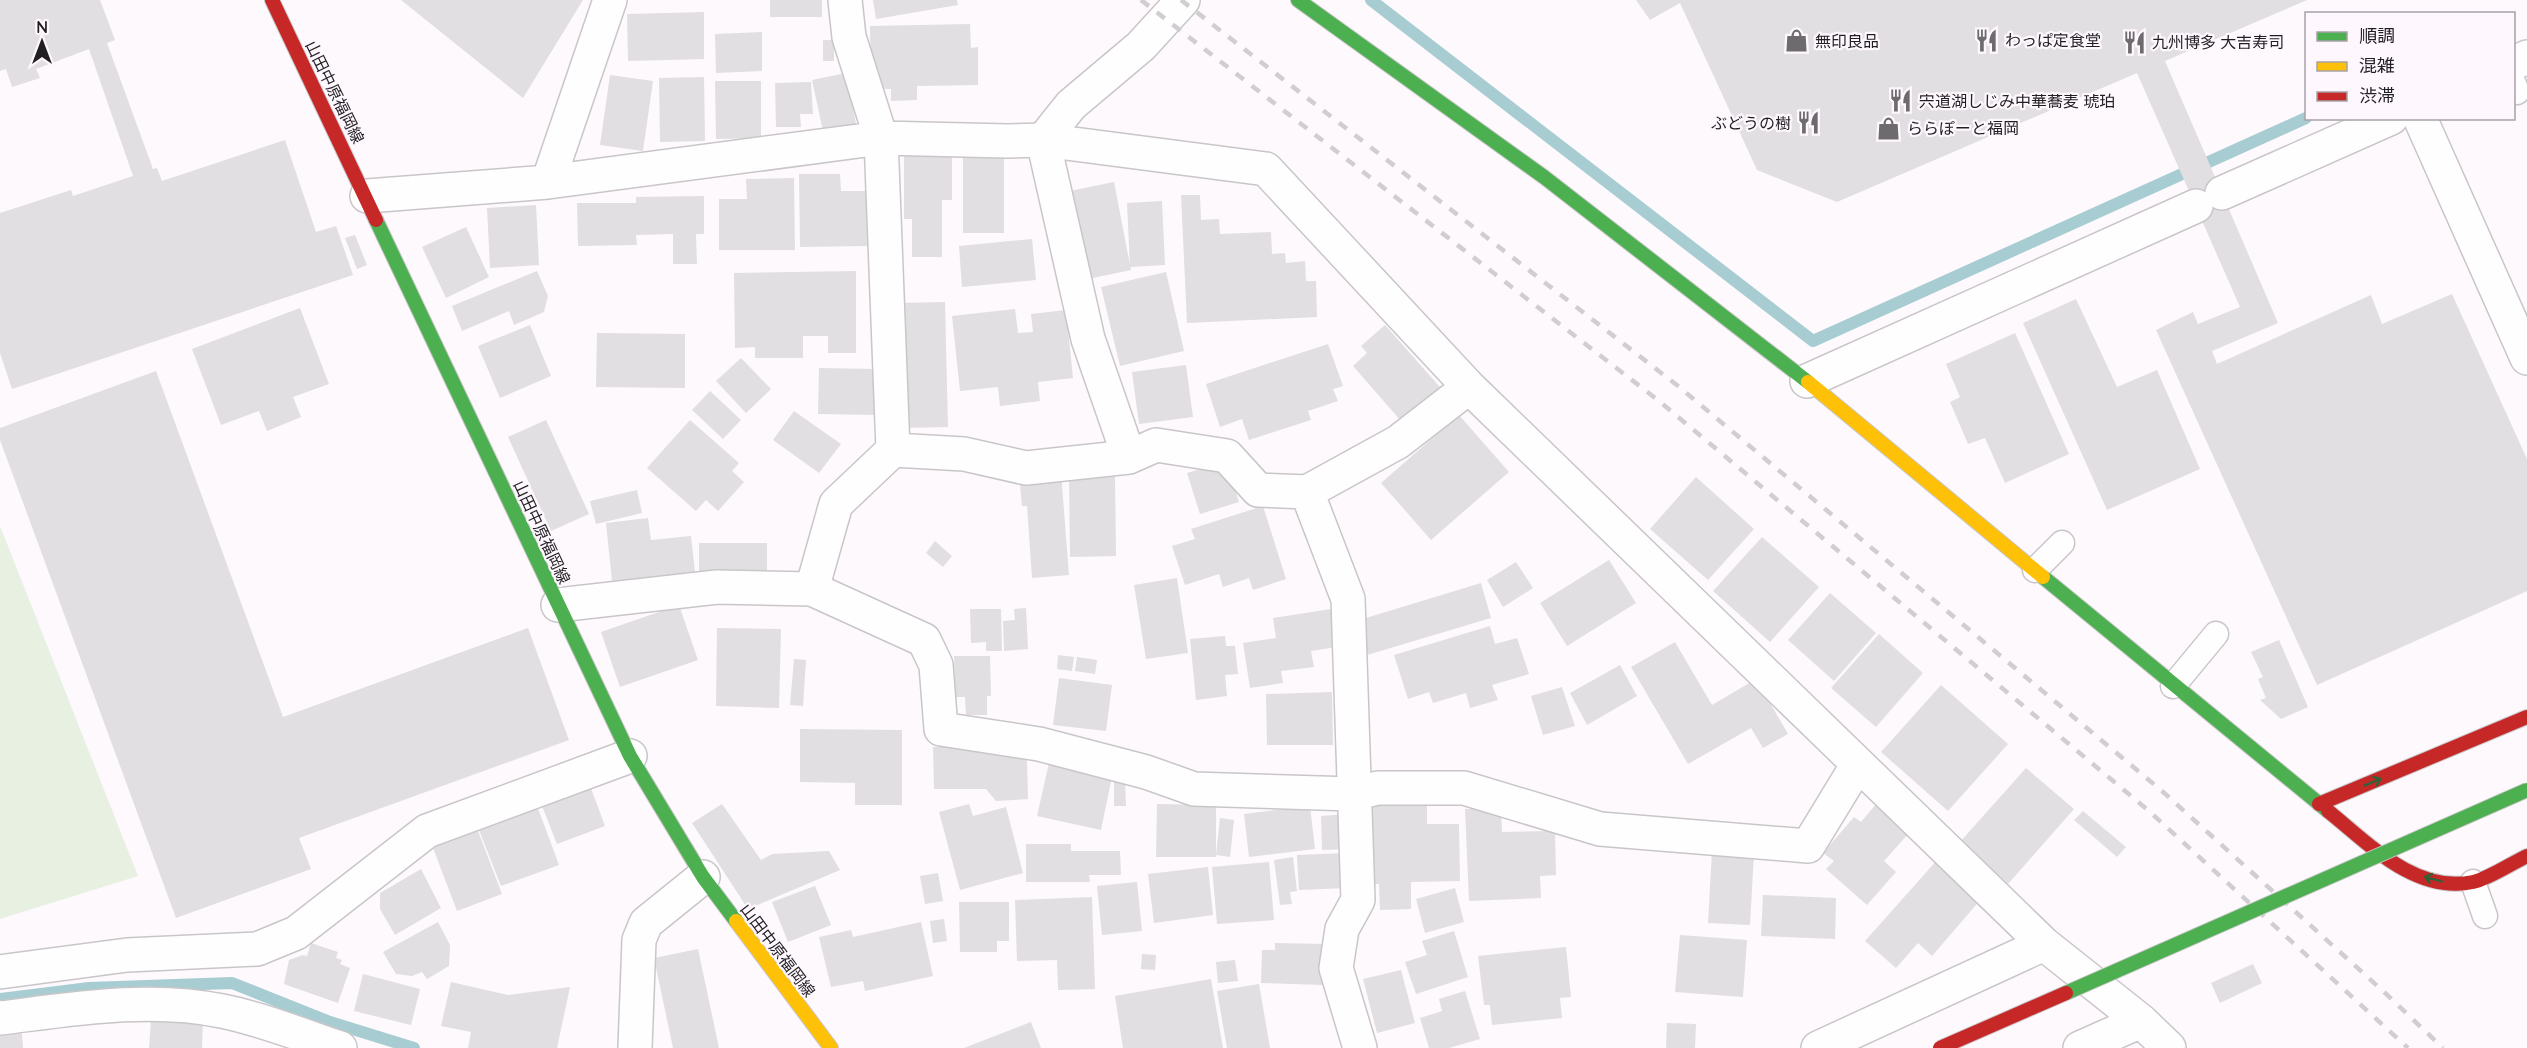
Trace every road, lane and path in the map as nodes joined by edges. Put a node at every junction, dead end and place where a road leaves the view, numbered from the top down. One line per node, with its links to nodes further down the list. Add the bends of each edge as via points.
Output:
1 (272, 0): 13 (street, 山田中原福岡線)
2 (610, 0): 12 (street)
3 (845, 0): 10 (street, via 849,37)
4 (1183, 0): 11 (street, via 1141,46 1071,105)
5 (1298, 0): 15 (street, via 1544,177)
6 (2527, 57): 7 (street)
7 (2515, 80)
8 (2387, 120): 15 (street)
9 (2421, 120): 14 (street)
10 (881, 138): 11 (street); 12 (street); 17 (street)
11 (1042, 140): 16 (street, via 1266,169); 18 (street, via 1088,339)
12 (548, 182): 13 (street)
13 (367, 196): 23 (street, 山田中原福岡線)
14 (2527, 358)
15 (1807, 381): 21 (street)
16 (1469, 387): 19 (street, via 1398,442); 28 (street)
17 (893, 450): 18 (street, via 964,454 1026,468); 22 (street, via 836,504)
18 (1129, 457): 19 (street, via 1156,445 1227,456 1258,490)
19 (1307, 492): 30 (street, via 1348,599)
20 (2062, 543): 21 (lane)
21 (2035, 570): 25 (street)
22 (812, 589): 23 (street, via 717,587); 30 (street, via 924,640 936,665 940,729 1039,744 1194,789)
23 (558, 605): 27 (street, 山田中原福岡線)
24 (2216, 634): 25 (lane)
25 (2173, 686): 31 (street)
26 (2527, 717): 31 (street, one-way to 26)
27 (630, 756): 33 (street, 山田中原福岡線); 37 (street, via 428,831 296,933 257,949 128,955)
28 (1858, 764): 30 (street, via 1808,846 1600,829 1464,788 1378,788); 36 (street)
29 (2527, 790): 45 (street, bridge)
30 (1353, 794): 43 (street, via 1358,900 1342,929 1336,968)
31 (2319, 804): 34 (street, one-way to 31, via 2436,882 2395,865)
32 (2527, 856): 34 (street)
33 (703, 878): 41 (street, via 646,923 639,940); 42 (street, 山田中原福岡線)
34 (2473, 882): 35 (lane)
35 (2485, 916)
36 (2044, 944): 39 (street); 44 (street)
37 (0, 972)
38 (0, 1018): 40 (street, via 122,1004 173,1005 222,1011)
39 (2141, 1021): 46 (street); 47 (street)
40 (340, 1048)
41 (635, 1048)
42 (831, 1048)
43 (1360, 1048)
44 (1818, 1048)
45 (1940, 1048)
46 (2080, 1048)
47 (2169, 1048)

